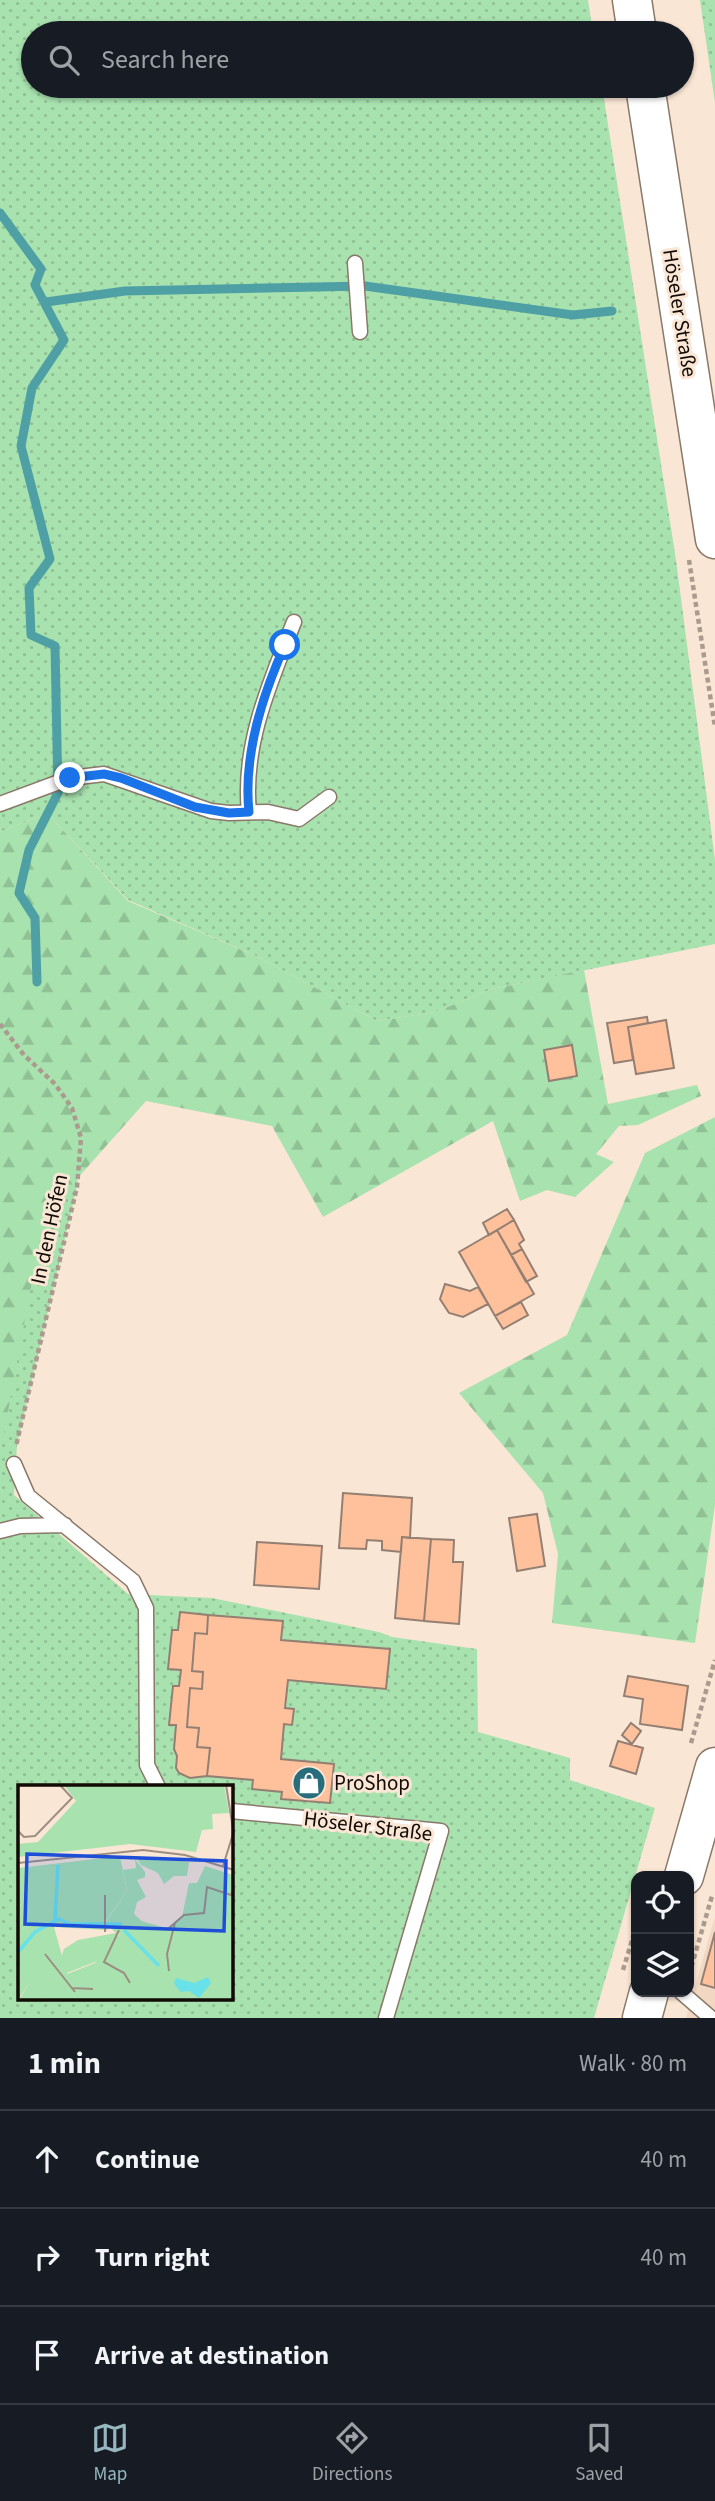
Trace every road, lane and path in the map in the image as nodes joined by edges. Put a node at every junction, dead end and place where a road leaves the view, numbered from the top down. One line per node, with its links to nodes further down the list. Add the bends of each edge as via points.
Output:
1 (632, 0): 2 (main road)
2 (635, 21)
3 (647, 98): 6 (main road, Höseler Straße)
4 (355, 263): 5 (lane)
5 (360, 332)
6 (715, 539)
7 (294, 622): 10 (lane, via 265,695 250,766)
8 (329, 797): 10 (lane, via 299,819)
9 (0, 804): 10 (lane, via 70,778 104,774 195,807)
10 (249, 812)
11 (0, 1024): 12 (path, In den Höfen, via 55,1084 72,1108 81,1138 77,1187)
12 (14, 1464): 13 (lane, via 28,1496)
13 (65, 1525): 14 (lane); 16 (lane, via 133,1581 146,1608 147,1765)
14 (0, 1531)
15 (715, 1767): 18 (main road)
16 (157, 1785)
17 (233, 1811): 23 (lane, Höseler Straße, via 441,1831)
18 (685, 1871)
19 (715, 1886): 20 (path)
20 (694, 1959)
21 (648, 1997): 24 (main road)
22 (687, 1997): 25 (lane)
23 (386, 2018)
24 (642, 2018)
25 (711, 2018)

